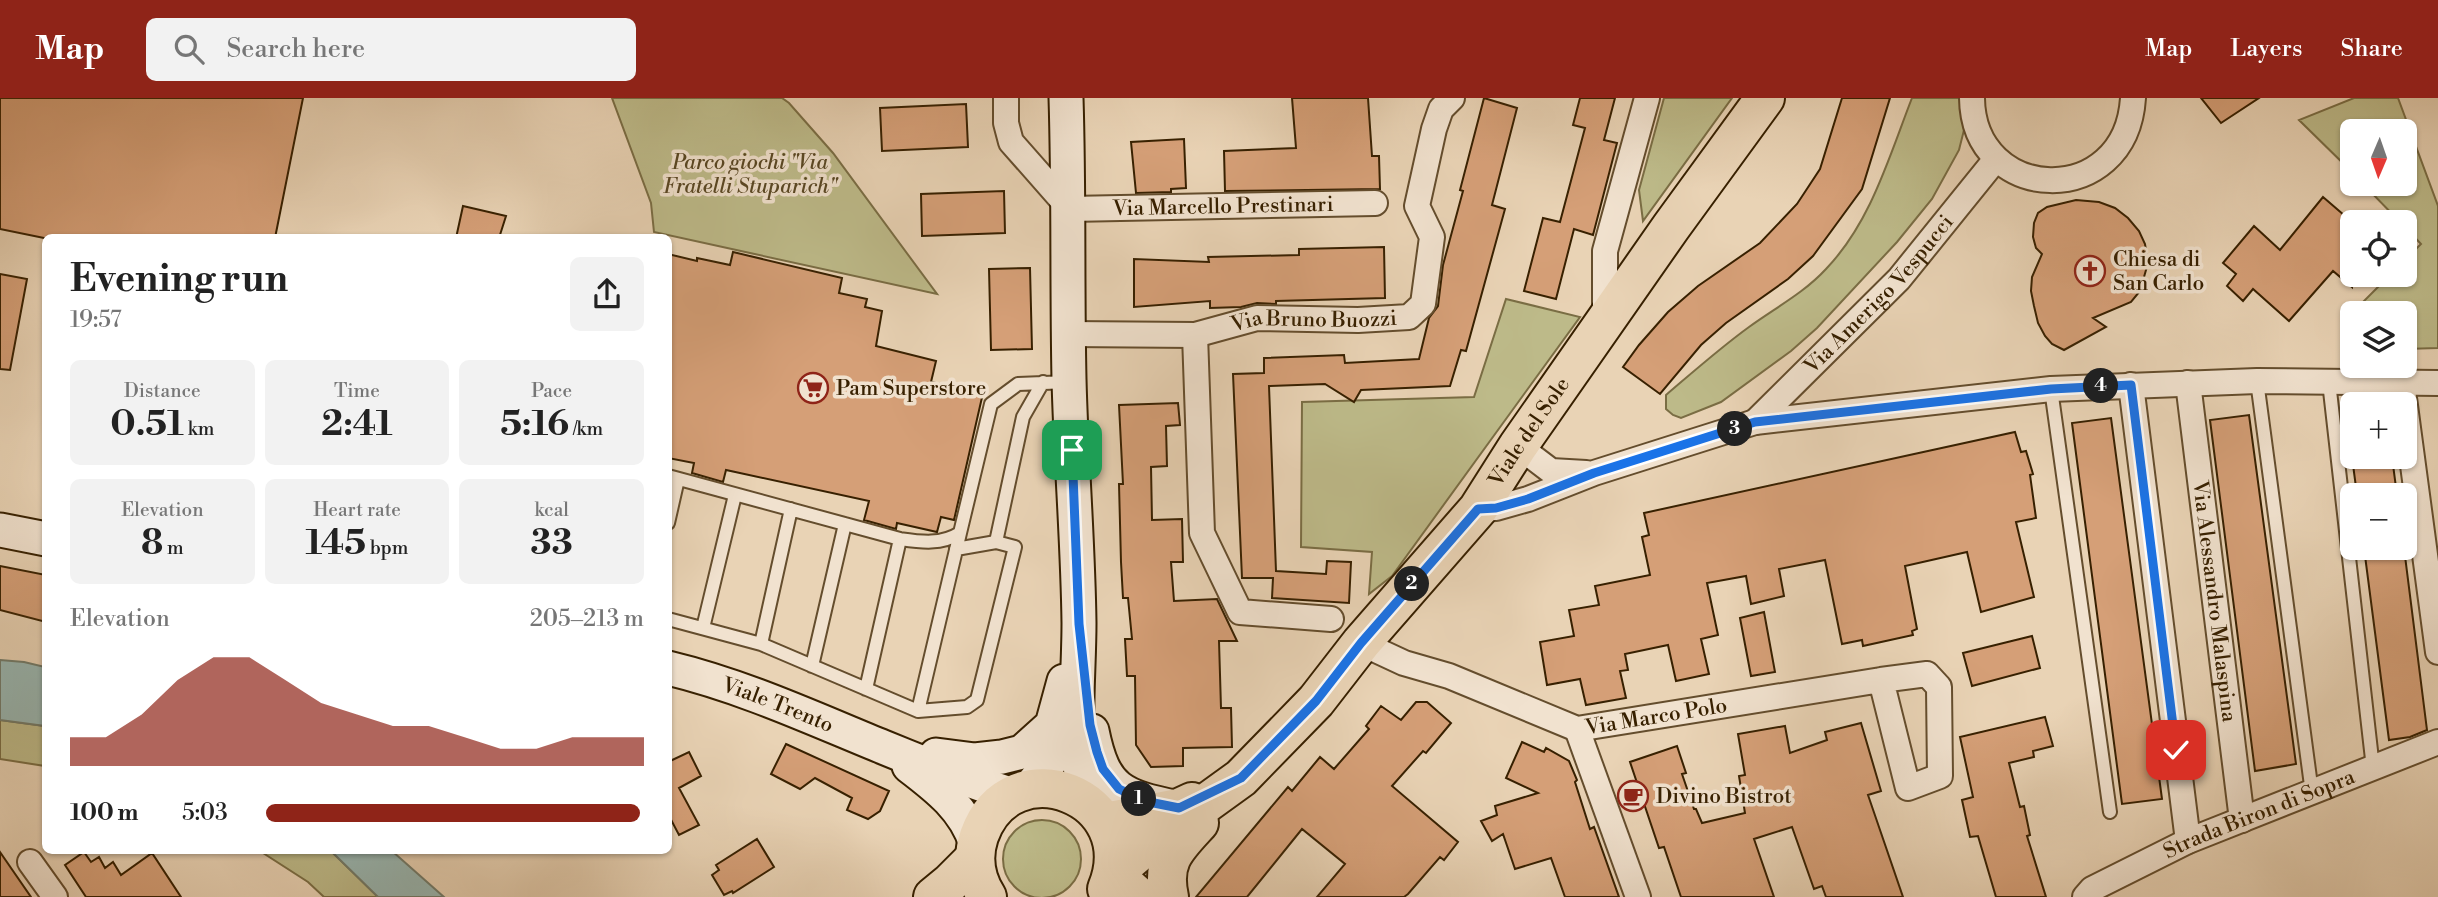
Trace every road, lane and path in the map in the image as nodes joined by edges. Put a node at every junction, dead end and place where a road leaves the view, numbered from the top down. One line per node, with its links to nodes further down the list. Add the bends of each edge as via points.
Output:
1 (1006, 98): 10 (street, via 1011,142)
2 (1066, 98): 10 (street)
3 (1452, 98): 13 (street, Via Bruno Buozzi, via 1441,109 1434,129 1417,205 1432,237 1423,304 1409,317 1257,318)
4 (1647, 98): 11 (street, via 1605,251)
5 (1765, 98): 11 (main road, Viale del Sole)
6 (1972, 98): 8 (street, via 1972,114 1981,138)
7 (2133, 98): 8 (street, via 2123,140 2108,159 2088,173 2040,180 2017,173)
8 (1996, 159): 22 (street, Via Amerigo Vespucci, via 1899,279)
9 (1375, 203): 10 (street, Via Marcello Prestinari)
10 (1070, 209): 12 (street)
11 (1605, 322): 23 (main road, Viale del Sole)
12 (1069, 334): 13 (street, Via Bruno Buozzi); 15 (street)
13 (1195, 335): 36 (street, via 1202,533 1218,567 1240,612)
14 (2257, 381): 16 (street); 17 (street); 55 (lane)
15 (1056, 382): 31 (lane, via 1018,384 991,404); 34 (lane, via 1023,417); 38 (street)
16 (2329, 382): 18 (street); 52 (lane)
17 (2188, 383): 20 (street); 59 (street, Via Alessandro Malaspina)
18 (2402, 383): 19 (street); 42 (street)
19 (2438, 383)
20 (2131, 385): 21 (street); 60 (street)
21 (2051, 389): 22 (street); 57 (lane)
22 (1755, 422): 24 (street)
23 (1518, 446): 24 (street, via 1551,471); 28 (main road, Viale del Sole)
24 (1594, 473): 28 (street, via 1528,499)
25 (673, 478): 26 (lane)
26 (735, 495): 27 (lane); 39 (lane)
27 (791, 509): 29 (lane); 41 (lane)
28 (1478, 509): 40 (main road, Viale del Sole)
29 (845, 524): 33 (lane); 43 (lane)
30 (0, 530): 32 (street)
31 (960, 533): 33 (lane, via 949,540 924,543); 35 (lane)
32 (42, 538)
33 (900, 539): 46 (lane)
34 (996, 542): 35 (lane); 47 (lane, via 1015,547 977,700 967,707)
35 (956, 549): 47 (lane)
36 (1331, 619)
37 (672, 620): 39 (lane)
38 (1079, 624): 48 (street); 51 (street, via 1054,721 1022,752 975,760); 56 (street, via 1090,725 1103,769 1127,794)
39 (703, 628): 41 (lane)
40 (1361, 643): 49 (street, Via Marco Polo); 53 (main road, Viale del Sole, via 1316,701)
41 (761, 644): 43 (lane)
42 (2438, 652)
43 (812, 666): 46 (lane)
44 (672, 669): 51 (street, Viale Trento, via 789,706)
45 (1881, 680): 49 (street, Via Marco Polo)
46 (866, 689): 47 (lane)
47 (918, 711)
48 (1076, 723): 54 (street); 58 (street, via 1083,787)
49 (1577, 729): 68 (street)
50 (2438, 742): 52 (street, Strada Biron di Sopra)
51 (885, 748): 54 (street, Viale Trento); 61 (street, Viale Trento, via 959,809 972,833)
52 (2373, 768): 55 (street, Strada Biron di Sopra)
53 (1241, 778): 56 (main road, Viale del Sole); 63 (main road, Viale del Sole, via 1140,851); 67 (main road, via 1172,855 1165,880)
54 (1021, 792): 58 (main road, via 1060,789); 61 (main road, via 996,807 983,825)
55 (2312, 793): 59 (street, Strada Biron di Sopra)
56 (1179, 808): 58 (main road, Viale del Sole)
57 (2110, 812)
58 (1097, 813): 63 (main road, via 1112,839)
59 (2242, 820): 60 (street, Strada Biron di Sopra)
60 (2188, 841): 69 (street, Strada Biron di Sopra, via 2092,889)
61 (975, 851): 65 (main road); 66 (main road, via 976,874)
62 (30, 862): 64 (street)
63 (1118, 889)
64 (55, 897)
65 (933, 897)
66 (987, 897)
67 (1169, 897)
68 (1638, 897)
69 (2085, 897)

